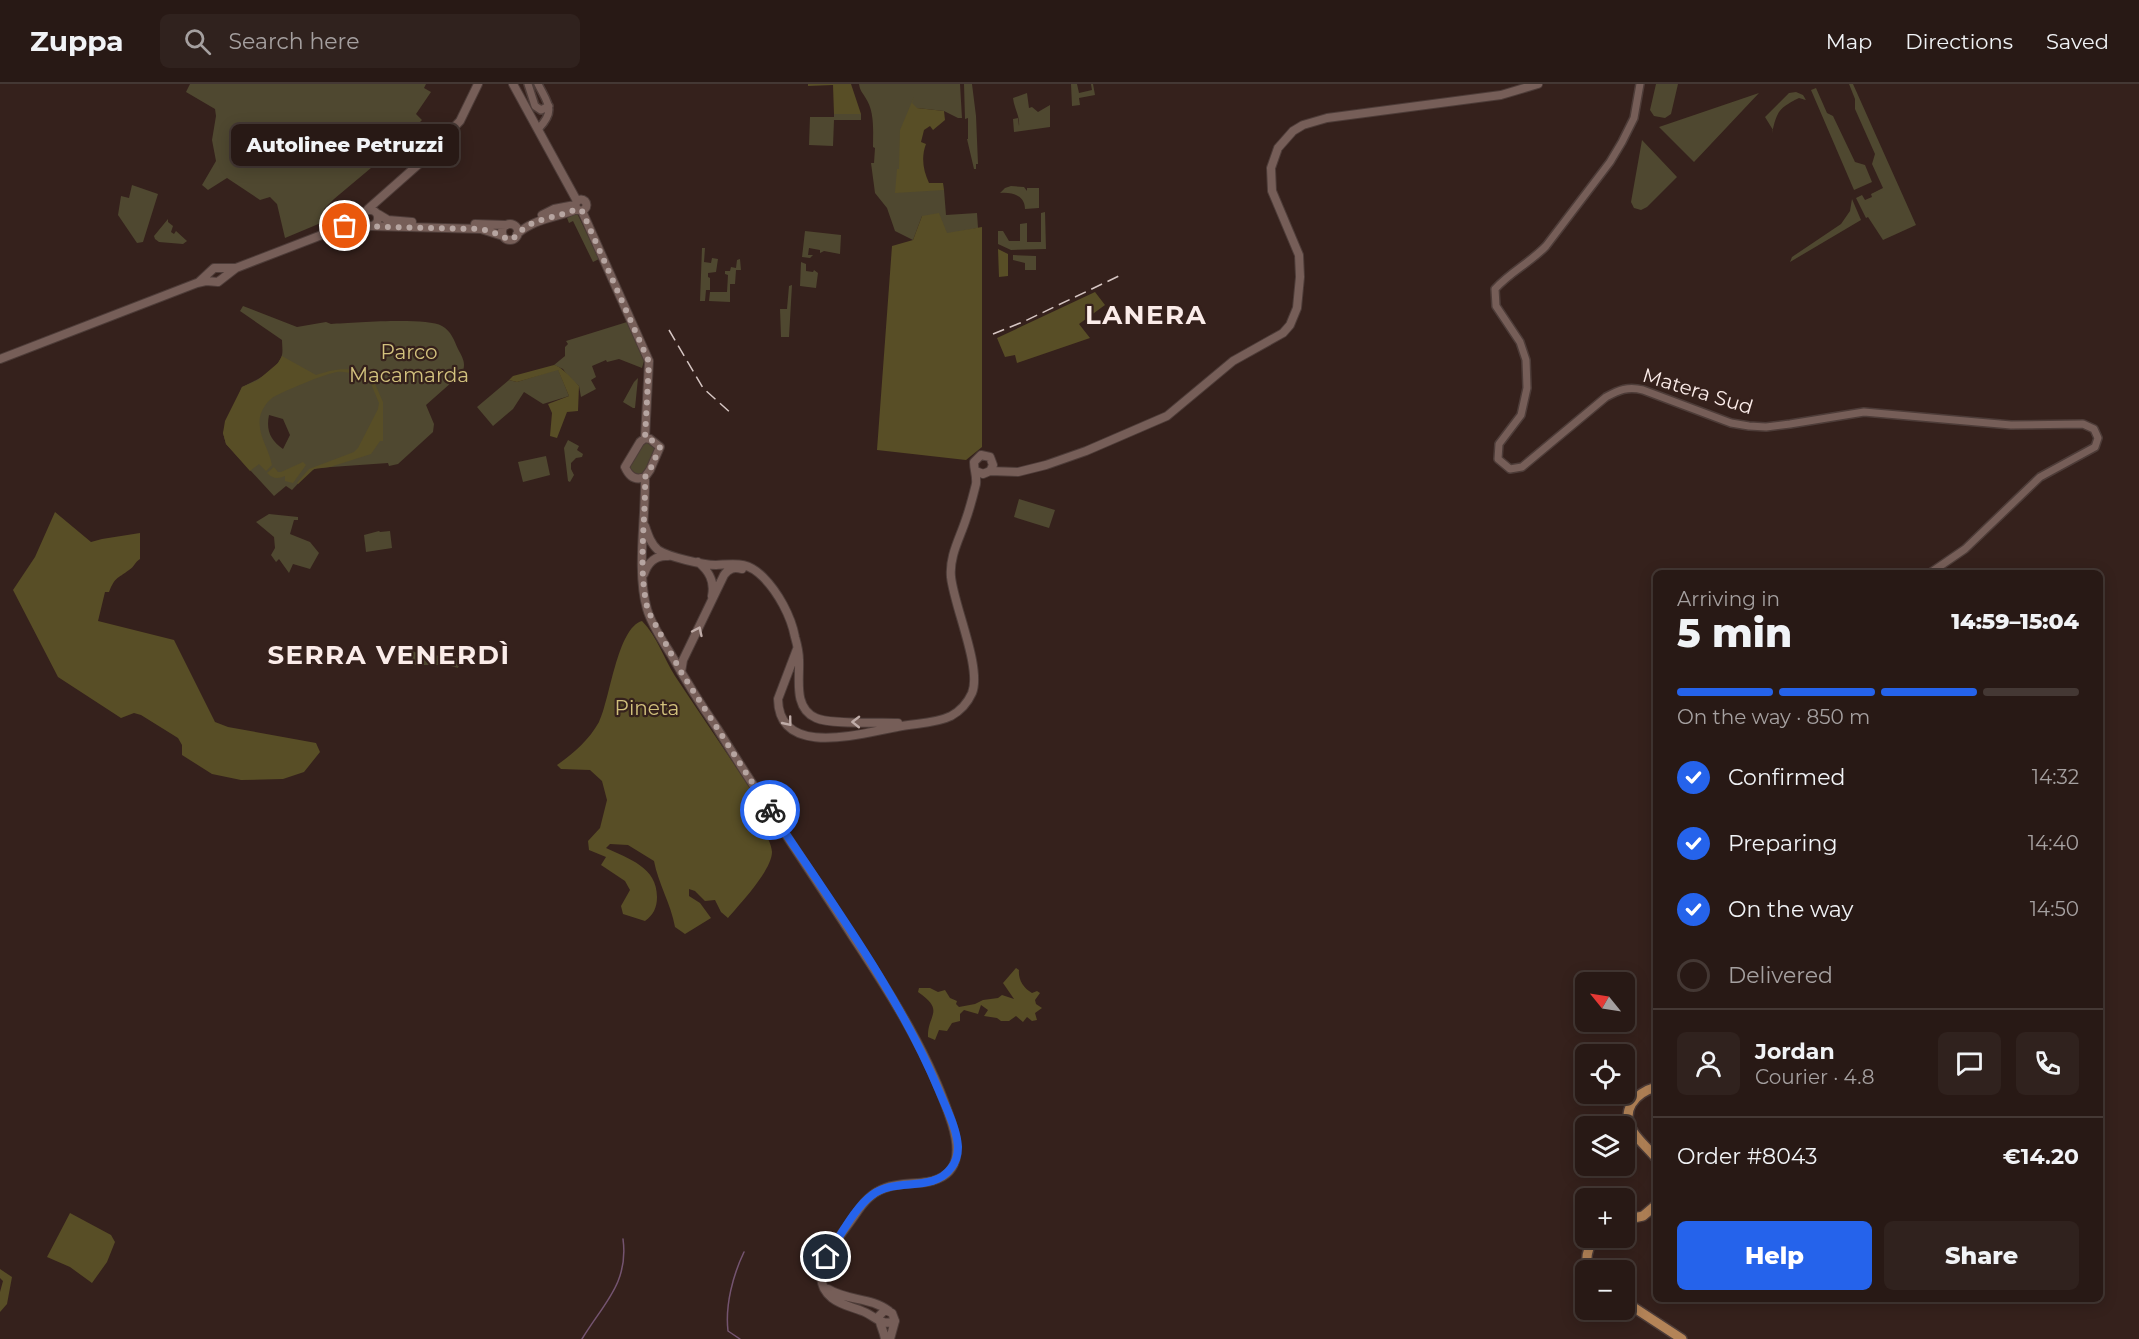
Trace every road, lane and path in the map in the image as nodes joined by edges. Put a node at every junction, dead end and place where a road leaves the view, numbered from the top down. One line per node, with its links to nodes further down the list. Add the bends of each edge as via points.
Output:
1 (478, 84): 14 (main road, via 460,121)
2 (513, 84): 8 (main road)
3 (528, 84): 7 (street)
4 (538, 84): 10 (street)
5 (1538, 84): 27 (main road, via 1501,95 1327,118 1303,125 1284,139 1273,160 1270,182 1299,255 1295,317 1283,333 1233,361 1167,416 1030,470)
6 (1640, 84): 34 (street, Matera Sud, via 1634,118 1610,162 1546,246 1496,289 1496,306 1520,342 1526,360 1527,388 1521,415 1499,444 1498,459 1510,468 1522,467 1606,397 1631,387 1749,426 1767,427 1864,412 2012,425 2083,424 2094,429 2098,438 2095,447 2040,477 1965,549)
7 (531, 93): 8 (street); 9 (street)
8 (524, 101): 11 (main road)
9 (535, 106): 10 (street, via 541,110); 11 (street)
10 (549, 106): 12 (street, via 549,116)
11 (532, 115): 12 (main road)
12 (539, 128): 13 (main road)
13 (578, 206): 19 (main road, via 554,209); 24 (main road, via 649,362)
14 (366, 212): 15 (main road, via 373,210); 16 (main road, via 363,220); 18 (main road)
15 (378, 214): 16 (main road, via 378,221); 17 (main road, via 388,220)
16 (369, 225): 18 (main road); 20 (main road, via 481,229)
17 (506, 225): 19 (main road); 20 (main road)
18 (345, 226): 21 (main road)
19 (516, 230): 20 (main road, via 510,240)
20 (503, 236)
21 (222, 273): 22 (main road, via 218,282); 22 (main road, via 214,268)
22 (210, 278): 23 (main road)
23 (0, 359)
24 (645, 438): 29 (main road, via 660,447); 29 (main road, via 625,467 631,477)
25 (992, 462): 26 (main road, via 988,456 979,456 974,464); 27 (main road); 28 (main road)
26 (976, 471): 28 (main road); 30 (main road)
27 (1008, 471): 28 (main road)
28 (987, 473): 30 (main road)
29 (645, 477): 31 (main road)
30 (966, 520): 42 (main road, via 951,570 974,684 966,703 951,716)
31 (644, 521): 32 (main road, via 654,546); 35 (main road)
32 (675, 557): 33 (main road); 35 (main road, via 655,558)
33 (697, 562): 36 (main road, via 738,563 753,569); 37 (main road, via 706,568 713,584)
34 (1934, 570)
35 (644, 575): 39 (main road, via 648,611)
36 (767, 582): 37 (main road, via 749,571 731,568); 38 (main road, via 782,603)
37 (710, 606): 40 (main road, one-way to 37)
38 (797, 649): 42 (main road, one-way to 38, via 815,718 805,710 799,697); 42 (main road, one-way to 42, via 778,707 798,733 815,739 834,738)
39 (670, 653): 40 (main road); 41 (main road)
40 (686, 655): 41 (main road)
41 (681, 672): 47 (main road, via 894,1000 928,1064 958,1144 955,1163 941,1177 887,1187 862,1204 826,1257 822,1268)
42 (915, 723)
43 (1653, 1088): 44 (highway, via 1635,1097 1629,1120 1632,1130)
44 (1653, 1154)
45 (1653, 1207): 46 (highway)
46 (1635, 1218)
47 (824, 1287): 49 (main road, via 876,1303); 51 (main road, via 832,1298)
48 (1635, 1308): 54 (highway)
49 (889, 1311): 50 (main road); 51 (main road, via 881,1312)
50 (894, 1321): 51 (main road); 53 (main road)
51 (880, 1322): 52 (main road)
52 (885, 1339)
53 (890, 1339)
54 (1682, 1339)

